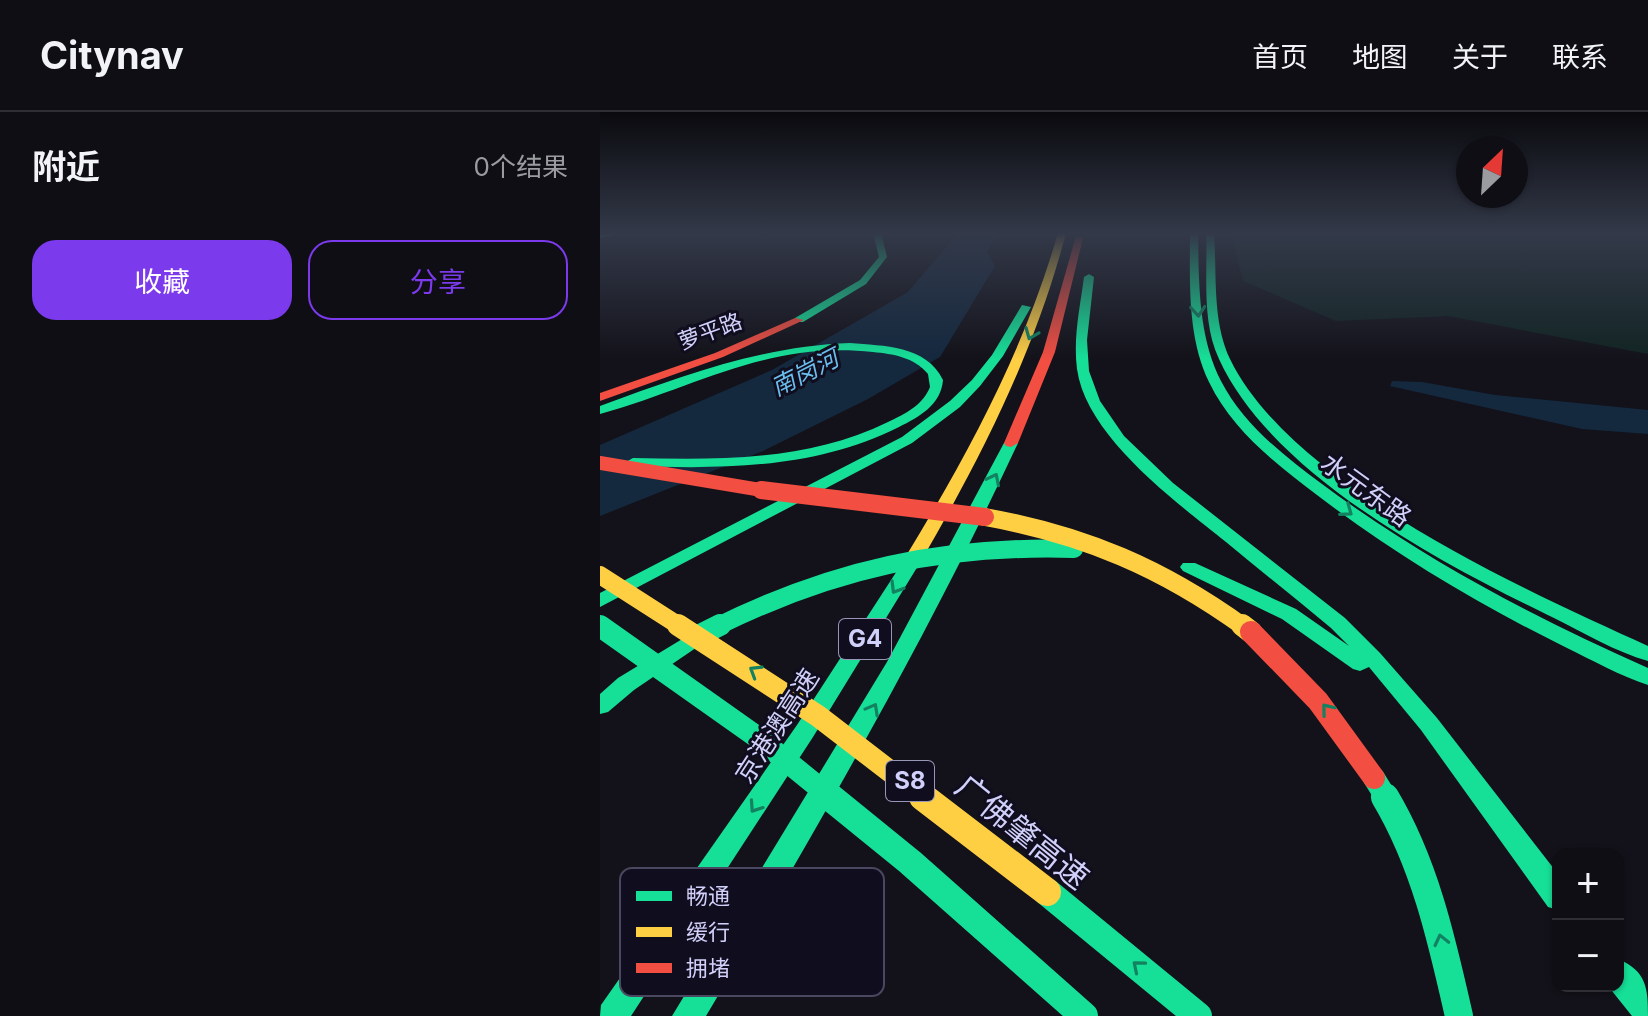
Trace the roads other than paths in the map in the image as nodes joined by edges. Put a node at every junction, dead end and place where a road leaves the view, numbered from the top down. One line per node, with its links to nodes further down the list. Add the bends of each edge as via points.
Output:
1 (857, 275): 8 (main road, 萝平路, via 815,306 732,343)
2 (870, 275): 9 (main road, 萝平路, via 834,303 785,329)
3 (1052, 275): 12 (main road, via 974,386 915,433 849,473); 18 (main road, 京港澳高速 / G4, one-way to 18, via 1022,355 951,496 875,623)
4 (1071, 275): 19 (main road, G4, one-way to 4, via 856,741 1023,422 1063,315)
5 (1088, 275): 17 (main road, via 1078,346 1085,383 1107,423 1172,489 1340,624)
6 (1197, 275): 15 (main road, 水元东路, one-way to 15, via 1202,351 1226,401 1270,450 1378,533 1547,630)
7 (1213, 275): 14 (main road, 水元东路, via 1225,360 1247,397 1289,442 1347,489 1446,552)
8 (600, 389)
9 (604, 404): 10 (main road, bridge, via 741,363 828,347 905,354 928,365 937,386 924,406 895,425 821,452 732,464)
10 (600, 462): 29 (main road, one-way to 10, bridge, via 1433,905 1368,767 1294,672 1192,590 1114,550 1008,521 762,490)
11 (600, 575): 28 (main road, 广佛肇高速 / S8, one-way to 11, bridge, via 1023,870 845,732)
12 (600, 601)
13 (600, 626): 27 (main road, S8, bridge, via 757,737 910,862)
14 (1648, 654)
15 (1648, 677)
16 (600, 706): 17 (main road, bridge, via 702,634 821,581 945,552 1064,548 1189,567 1254,595 1358,663)
17 (1433, 733): 20 (main road)
18 (713, 868)
19 (778, 868)
20 (1552, 889)
21 (1624, 981): 24 (main road)
22 (626, 996): 25 (main road, 京港澳高速 / G4, one-way to 25)
23 (700, 996): 26 (main road, G4, one-way to 23)
24 (1648, 1011)
25 (612, 1016)
26 (688, 1016)
27 (1084, 1016)
28 (1198, 1016)
29 (1459, 1016)

